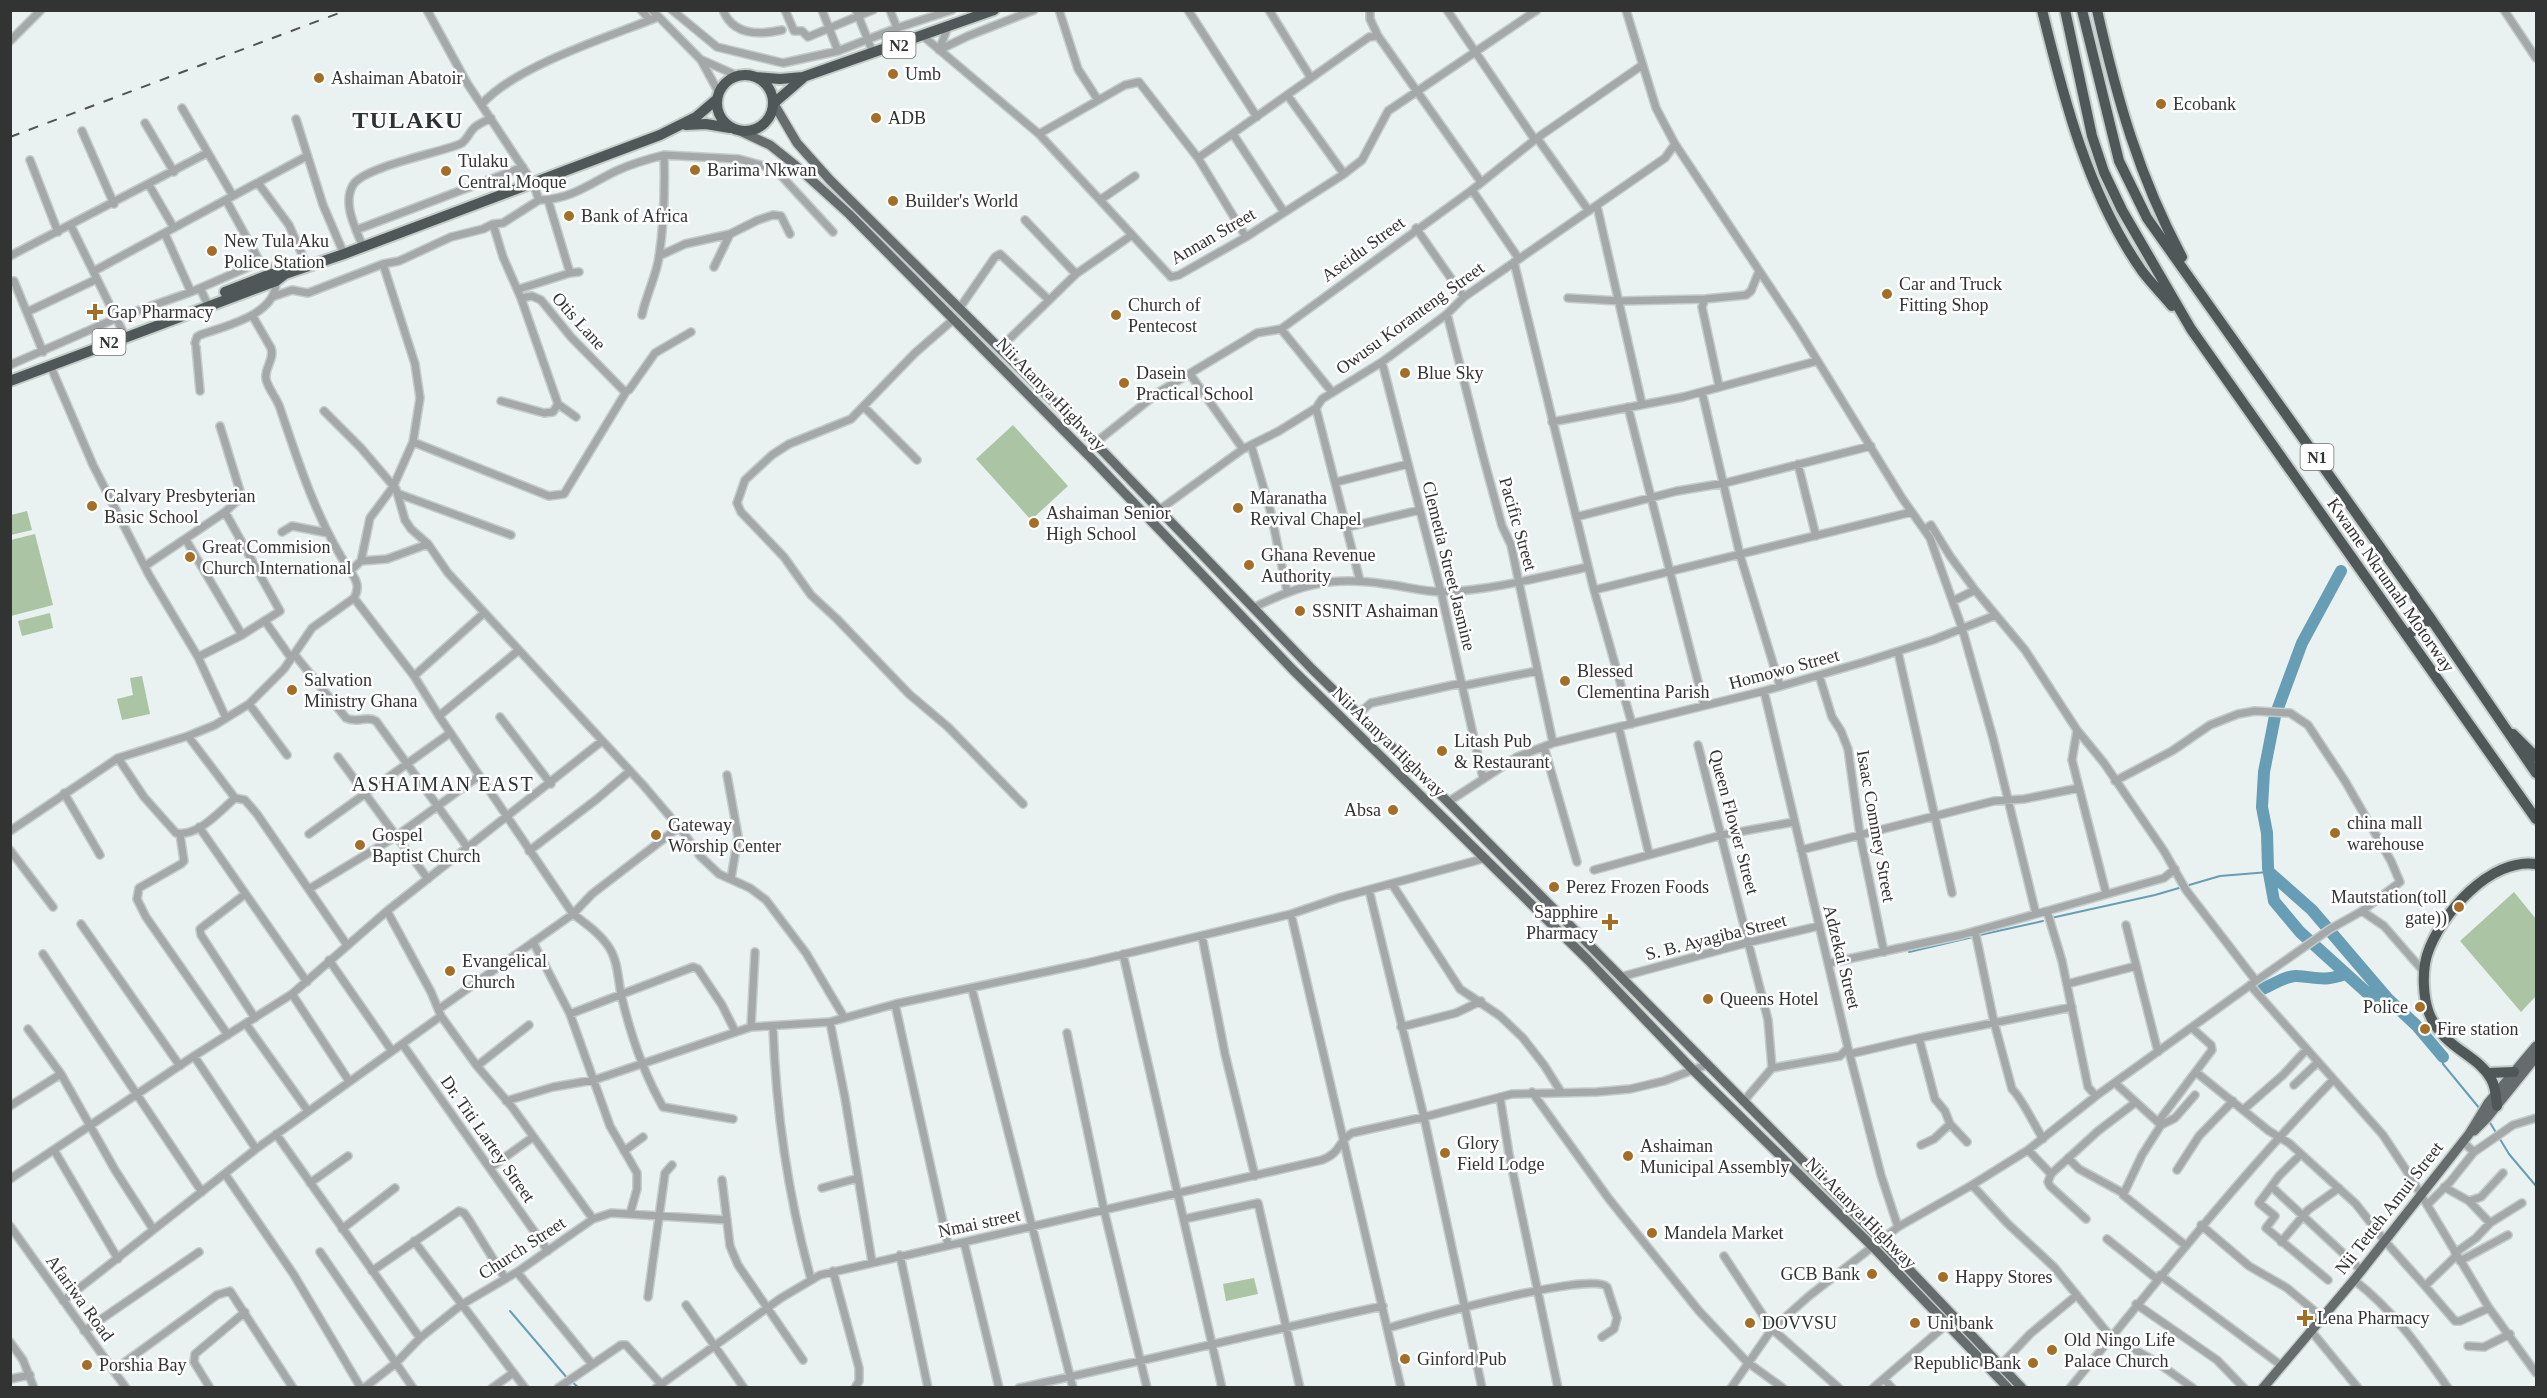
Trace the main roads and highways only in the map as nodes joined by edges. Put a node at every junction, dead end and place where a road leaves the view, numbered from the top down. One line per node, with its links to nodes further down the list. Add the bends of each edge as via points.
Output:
1 (994, 10): 7 (highway, N2)
2 (2042, 10): 13 (highway, via 2083,157 2113,222 2142,271)
3 (2065, 10): 13 (highway, Kwame Nkrumah Motorway / N1, via 2092,136 2104,172)
4 (2082, 10): 12 (highway, Kwame Nkrumah Motorway / N1, via 2119,161 2147,218)
5 (2098, 10): 12 (highway, via 2116,91 2149,191)
6 (756, 77): 7 (highway, N2); 8 (highway, N2, via 738,76 726,82); 9 (highway, via 769,87)
7 (803, 77): 9 (highway, N2)
8 (718, 96): 10 (highway, N2, via 702,113); 11 (highway, via 718,112)
9 (774, 104): 11 (highway, N2, via 766,122 749,132); 15 (main road, via 797,143 830,180)
10 (682, 125): 11 (highway, N2, via 706,124); 14 (highway, N2, via 344,255 280,278 271,274 256,279 217,296 208,305)
11 (735, 130): 16 (main road, Nii Atanya Highway, via 759,139 795,165 849,214)
12 (2202, 294): 17 (highway, Kwame Nkrumah Motorway / N1)
13 (2191, 329): 18 (highway, Kwame Nkrumah Motorway / N1)
14 (10, 381)
15 (1149, 500): 16 (main road); 19 (main road)
16 (1139, 508): 20 (main road, Nii Atanya Highway)
17 (2431, 619): 18 (highway); 21 (highway, Kwame Nkrumah Motorway / N1)
18 (2407, 635): 24 (highway, Kwame Nkrumah Motorway / N1)
19 (1303, 660): 20 (main road); 35 (main road, via 1882,1241)
20 (1293, 670): 34 (main road, Nii Atanya Highway, via 1588,960)
21 (2504, 727): 22 (highway); 23 (highway, Kwame Nkrumah Motorway / N1)
22 (2536, 757)
23 (2536, 773)
24 (2536, 819)
25 (2536, 864): 29 (highway, via 2504,867 2479,882 2446,920 2432,944 2424,972 2427,1005 2441,1034)
26 (2536, 1046): 28 (main road, Nii Tetteh Amui Street)
27 (2536, 1057): 31 (main road)
28 (2514, 1072): 29 (highway); 30 (main road, Nii Tetteh Amui Street)
29 (2487, 1073): 30 (highway)
30 (2495, 1094): 31 (highway); 32 (main road, Nii Tetteh Amui Street)
31 (2497, 1106): 32 (main road)
32 (2469, 1134): 33 (main road, Nii Tetteh Amui Street)
33 (2266, 1386)
34 (2008, 1388)
35 (2022, 1388)

